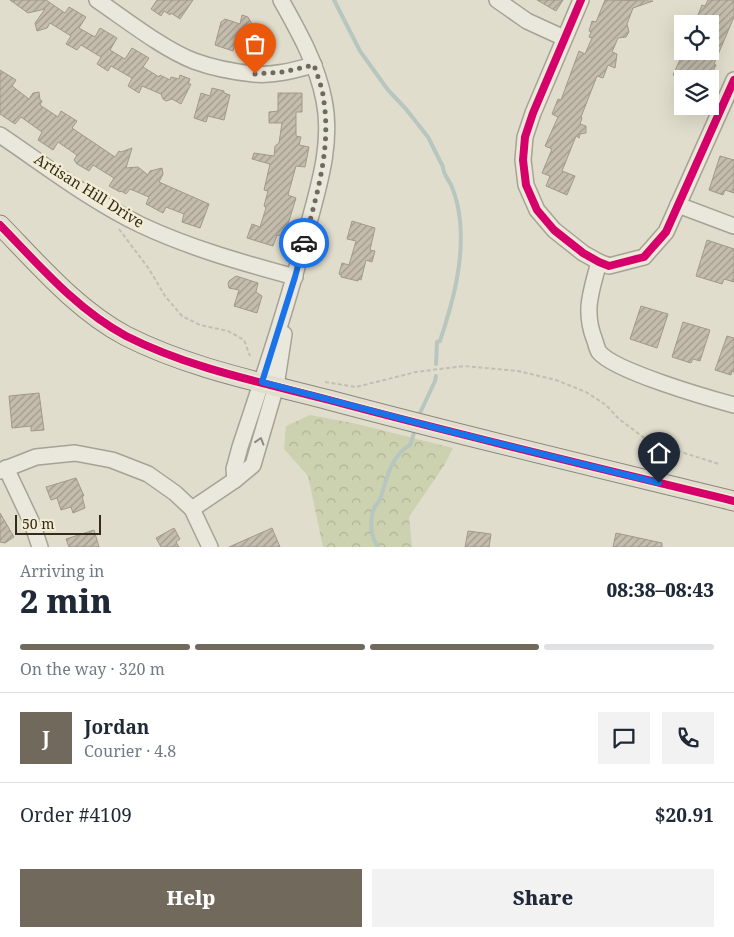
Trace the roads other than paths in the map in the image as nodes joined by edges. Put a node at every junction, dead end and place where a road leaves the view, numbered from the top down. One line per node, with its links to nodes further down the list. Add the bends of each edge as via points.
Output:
1 (97, 0): 6 (street, via 193,61 255,74)
2 (281, 0): 6 (street)
3 (497, 0): 5 (street, via 527,21)
4 (580, 0): 5 (street)
5 (564, 38): 12 (street, via 525,136 526,185 537,210 554,230)
6 (314, 65): 13 (street, via 324,101 327,135 322,172)
7 (734, 80): 9 (street)
8 (0, 135): 13 (street, Artisan Hill Drive, via 92,197 140,224 189,245)
9 (678, 205): 11 (street); 12 (street, via 666,232 644,257 610,266)
10 (0, 225): 14 (main road, via 78,302 126,336 170,356)
11 (734, 226)
12 (599, 262): 15 (street, via 589,298 589,326 599,352 619,366 692,394)
13 (295, 277): 14 (street, via 282,318 285,332)
14 (269, 384): 17 (main road); 18 (street, via 253,465)
15 (734, 405)
16 (3, 469): 18 (street, via 36,457 65,454 112,460 148,474); 19 (street, via 32,523)
17 (734, 501)
18 (192, 509): 20 (street)
19 (40, 547)
20 (210, 547)

